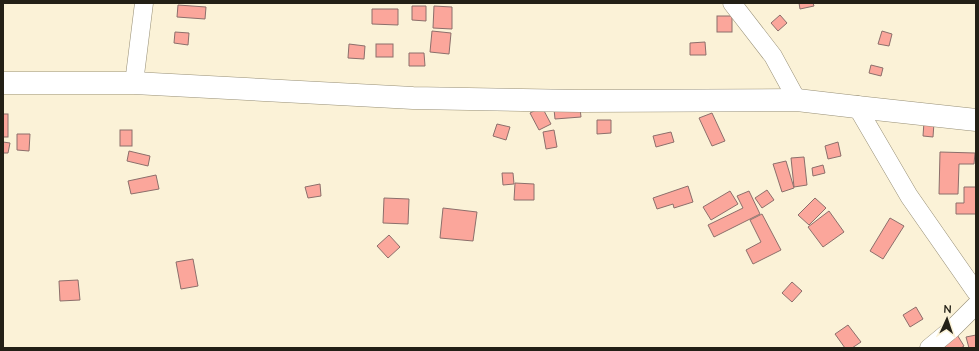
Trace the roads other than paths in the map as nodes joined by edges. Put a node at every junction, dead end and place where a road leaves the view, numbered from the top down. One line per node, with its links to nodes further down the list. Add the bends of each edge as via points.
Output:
1 (144, 3): 4 (street)
2 (732, 3): 5 (street, via 773,56)
3 (3, 83): 4 (main road)
4 (134, 83): 5 (main road, via 413,98 580,101)
5 (797, 100): 6 (main road)
6 (857, 107): 7 (main road); 8 (street, via 909,196)
7 (976, 120)
8 (976, 292)
9 (976, 305): 10 (street)
10 (929, 348)

